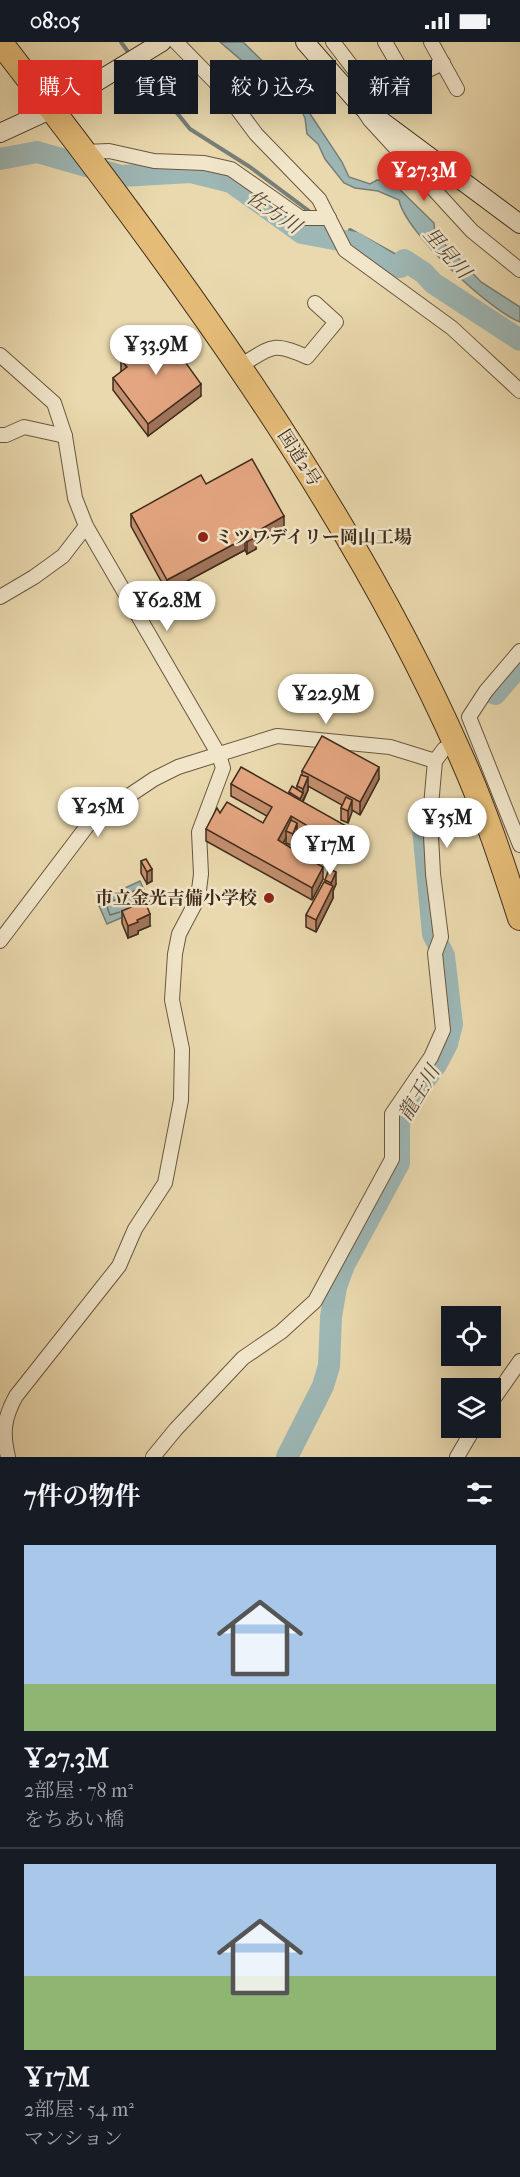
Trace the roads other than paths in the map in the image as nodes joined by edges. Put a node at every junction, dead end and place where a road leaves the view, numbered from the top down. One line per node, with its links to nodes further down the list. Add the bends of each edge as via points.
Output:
1 (0, 42): 11 (highway, 国道2号)
2 (162, 42): 13 (street)
3 (176, 42): 22 (street, via 319,199)
4 (305, 42): 15 (street)
5 (333, 42): 9 (street)
6 (385, 42): 8 (street)
7 (431, 42): 10 (street)
8 (395, 60)
9 (348, 62)
10 (443, 63): 12 (street); 14 (street)
11 (18, 65)
12 (432, 68)
13 (102, 78)
14 (457, 90)
15 (348, 91)
16 (41, 114): 20 (street)
17 (56, 114): 21 (highway, 国道2号)
18 (367, 114): 24 (street, via 386,140 472,231)
19 (372, 114): 23 (street)
20 (0, 133)
21 (92, 162): 22 (street, via 109,151 154,161 204,163 231,169 301,218); 27 (highway, 国道2号)
22 (332, 224): 28 (street, via 345,250 452,328)
23 (520, 224)
24 (520, 270)
25 (315, 303): 27 (street, via 336,322 307,357 283,346)
26 (0, 355): 30 (street, via 54,403)
27 (238, 367): 38 (highway, 国道2号, via 340,521 414,658 490,826)
28 (520, 390)
29 (0, 435): 30 (street, via 24,427)
30 (65, 436): 31 (street, via 75,498)
31 (86, 526): 32 (street, via 63,556); 35 (street)
32 (0, 597)
33 (520, 651): 37 (street, via 469,717)
34 (444, 749): 36 (street)
35 (219, 755): 36 (street, via 277,736 390,747); 39 (street, via 154,779 91,821); 43 (street, via 223,768 199,832 198,898 179,934 175,954 172,1000 183,1049 181,1100 165,1183 135,1229 119,1266 16,1396 6,1415 3,1435)
36 (435, 761): 44 (street, via 430,817 441,937 435,953 442,1006 441,1037 392,1114 392,1159 315,1301 281,1332 243,1358)
37 (520, 845)
38 (520, 918)
39 (0, 941)
40 (520, 1361): 41 (street)
41 (501, 1388)
42 (468, 1438): 45 (street)
43 (8, 1457)
44 (153, 1457)
45 (457, 1457)

